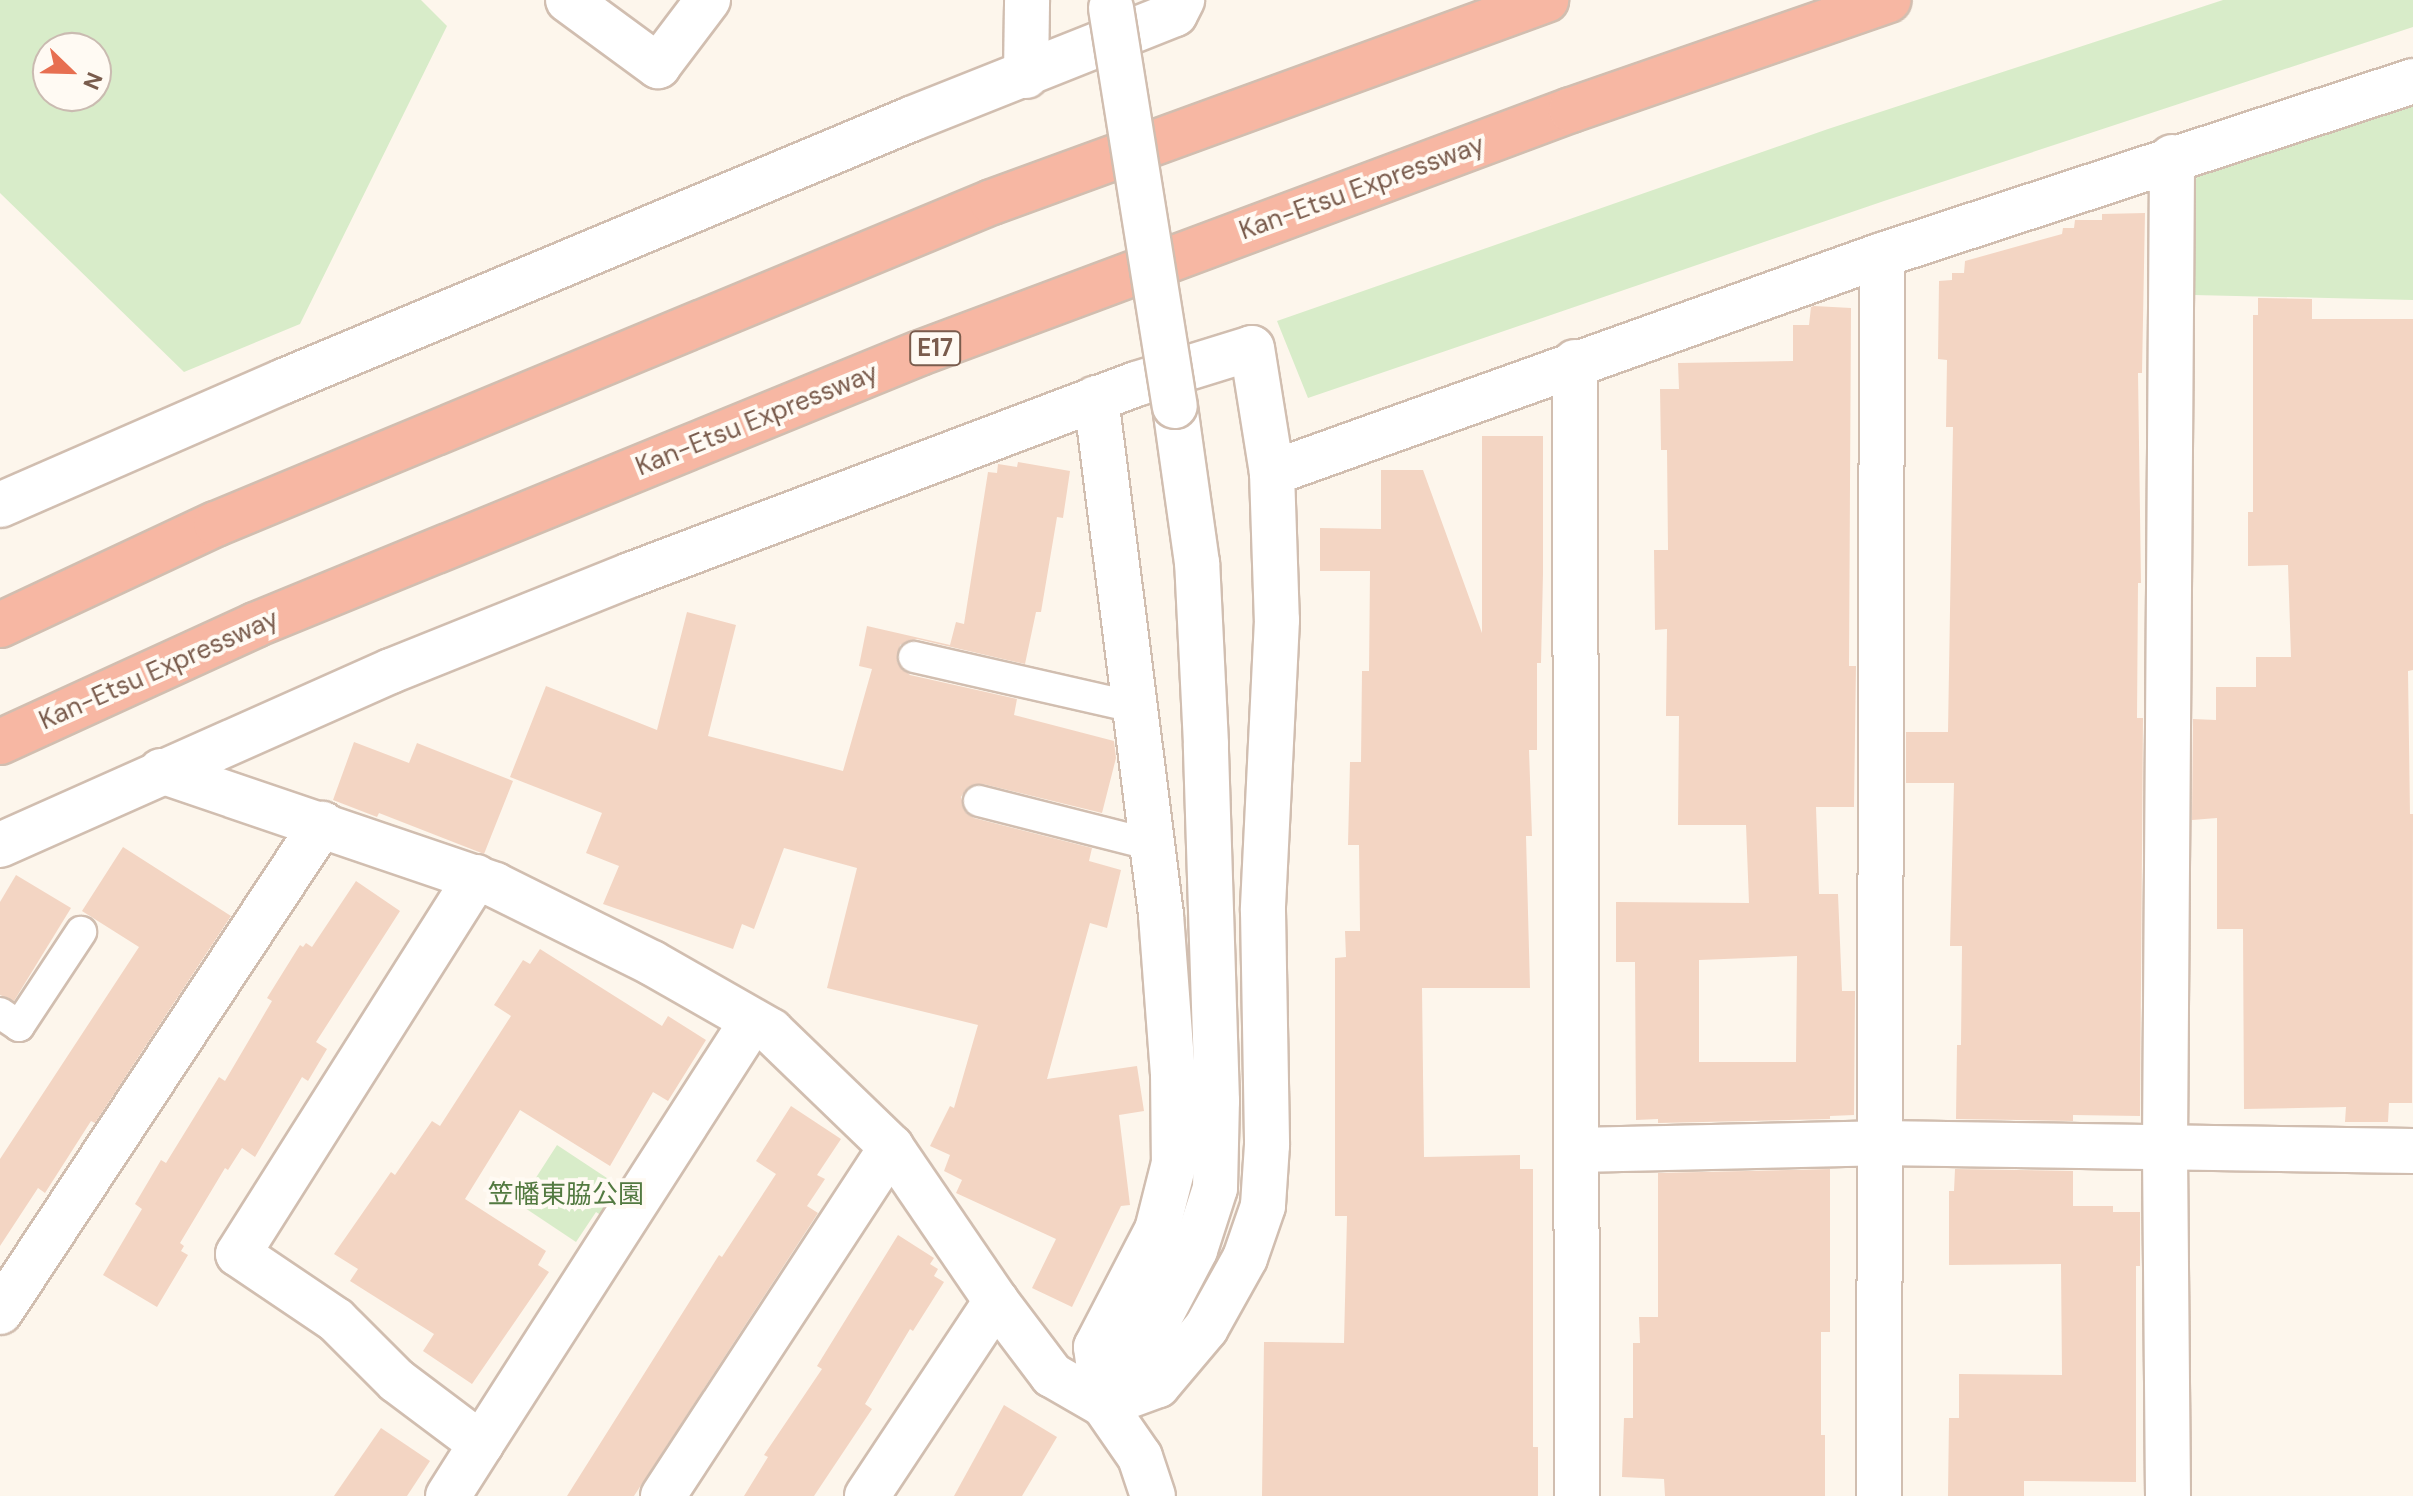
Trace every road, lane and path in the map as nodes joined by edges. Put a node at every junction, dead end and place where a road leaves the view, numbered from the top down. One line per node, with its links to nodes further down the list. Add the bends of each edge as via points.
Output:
1 (568, 0): 2 (street, via 658,66)
2 (708, 0)
3 (1027, 0): 8 (street)
4 (1182, 0): 8 (street, via 1175,14)
5 (1546, 0): 16 (highway, via 992,202 216,524)
6 (1889, 0): 19 (highway, Kan-Etsu Expressway / E17, via 1571,110 920,353 255,625)
7 (1111, 4): 36 (street, bridge, via 1197,563 1217,1101 1215,1188 1195,1250 1152,1332)
8 (1026, 76): 15 (street, via 853,143)
9 (2413, 81): 10 (street)
10 (2172, 157): 11 (street); 31 (street)
11 (1882, 255): 12 (street); 29 (street)
12 (1575, 362): 14 (street); 32 (street)
13 (1096, 398): 14 (street, via 1252,348); 18 (street); 20 (street, via 630,575)
14 (1272, 473): 36 (street, via 1277,620 1263,911 1263,1206 1245,1258 1206,1328 1158,1385)
15 (0, 505)
16 (0, 625)
17 (914, 657): 18 (lane)
18 (1138, 708): 24 (street)
19 (0, 742)
20 (161, 771): 22 (street); 23 (street)
21 (979, 801): 24 (lane)
22 (322, 824): 25 (street); 34 (street)
23 (0, 845)
24 (1153, 845): 36 (street, via 1173,1073 1174,1163 1157,1230 1096,1347)
25 (476, 877): 28 (street, via 652,963); 37 (street, via 238,1254 336,1320 397,1381)
26 (81, 932): 27 (lane, via 19,1026)
27 (0, 1013)
28 (752, 1021): 30 (street, via 771,1031); 37 (street)
29 (1879, 1143): 31 (street); 32 (street); 43 (street)
30 (891, 1147): 35 (street); 39 (street)
31 (2165, 1147): 33 (street); 44 (street)
32 (1577, 1150): 42 (street)
33 (2413, 1151)
34 (3, 1301)
35 (996, 1301): 36 (street, via 1052,1375); 40 (street)
36 (1104, 1405): 41 (street, via 1140,1457)
37 (481, 1444): 38 (street)
38 (448, 1496)
39 (663, 1496)
40 (867, 1496)
41 (1153, 1496)
42 (1577, 1496)
43 (1879, 1496)
44 (2168, 1496)

